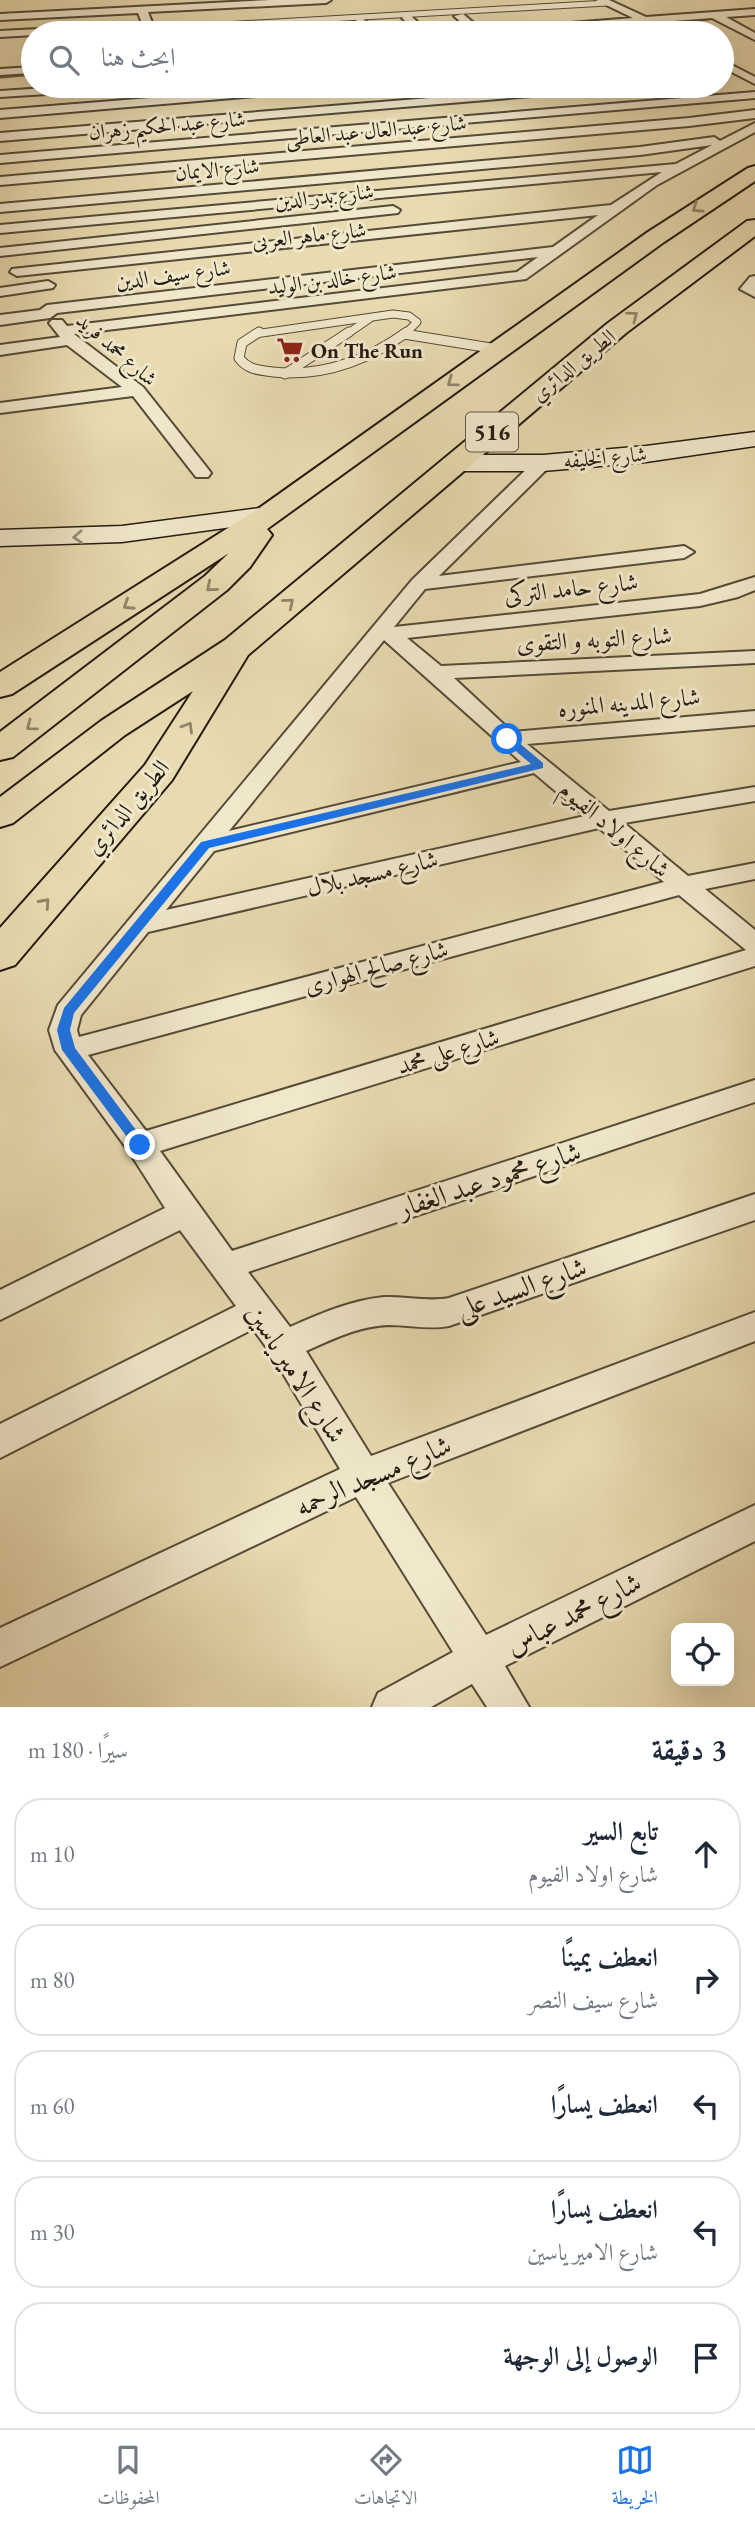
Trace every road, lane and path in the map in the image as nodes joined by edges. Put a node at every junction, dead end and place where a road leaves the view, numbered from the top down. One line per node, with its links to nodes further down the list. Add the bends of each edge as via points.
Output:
1 (326, 0): 5 (street)
2 (733, 0): 7 (street)
3 (604, 1): 6 (street); 18 (lane)
4 (693, 5): 10 (street)
5 (142, 9): 8 (street); 17 (street)
6 (622, 10): 12 (street); 15 (street)
7 (755, 11): 10 (street)
8 (92, 12): 13 (street); 16 (street)
9 (502, 15): 21 (street)
10 (713, 15): 15 (street); 23 (street)
11 (458, 16): 20 (street)
12 (537, 16)
13 (0, 17)
14 (407, 18): 19 (street)
15 (643, 20): 22 (street)
16 (95, 21)
17 (146, 21)
18 (283, 21)
19 (410, 21)
20 (464, 21)
21 (510, 21)
22 (631, 21)
23 (724, 21)
24 (734, 26): 27 (street)
25 (21, 33): 26 (street)
26 (0, 34)
27 (755, 37)
28 (734, 69): 31 (street)
29 (21, 71): 30 (street)
30 (0, 72)
31 (750, 78)
32 (21, 79): 33 (street)
33 (0, 81)
34 (21, 93): 35 (street)
35 (0, 94)
36 (755, 95): 37 (street, شارع عبد الحكيم زهران)
37 (734, 97)
38 (193, 98): 41 (street)
39 (417, 98): 44 (street)
40 (720, 98): 46 (street, شارع عبد الحكيم زهران)
41 (0, 114)
42 (755, 114): 49 (street, شارع عبد العال عبد العاطى)
43 (755, 127): 45 (street)
44 (0, 136)
45 (731, 139): 47 (street); 52 (street, شارع الايمان)
46 (0, 159)
47 (678, 167): 50 (street); 57 (street)
48 (755, 172): 73 (highway, 516, one-way to 73)
49 (0, 181)
50 (652, 183): 51 (street); 53 (street)
51 (583, 190)
52 (0, 208)
53 (615, 208): 55 (street); 62 (street)
54 (402, 209): 59 (street, شارع بدر الدين)
55 (592, 225): 58 (street); 60 (street, شارع ماهر العربى)
56 (755, 226): 81 (highway, الطريق الدائري / 516, one-way to 56, via 617,328)
57 (0, 229)
58 (555, 251): 68 (street, شارع سيف الدين); 72 (street, شارع خالد بن الوليد, via 521,276)
59 (0, 252)
60 (304, 257)
61 (0, 261): 62 (street, شارع محمد فريد)
62 (17, 272): 65 (street, شارع محمد فريد)
63 (755, 280): 67 (street, via 747,289)
64 (58, 284): 65 (street)
65 (30, 287): 66 (street); 68 (street, شارع محمد فريد)
66 (0, 292)
67 (755, 293)
68 (48, 312): 70 (street, شارع سيف الدين); 72 (street, شارع محمد فريد)
69 (373, 317): 71 (lane, via 401,314 415,318 415,325); 75 (lane); 75 (lane, via 270,330 243,340 239,348 242,362 255,370)
70 (0, 320)
71 (404, 334): 73 (lane); 75 (lane, via 358,361)
72 (66, 335): 74 (street, شارع خالد بن الوليد); 76 (street, شارع محمد فريد)
73 (497, 349): 84 (highway, 516, one-way to 84)
74 (0, 350)
75 (285, 374)
76 (120, 377): 77 (street); 78 (street, شارع محمد فريد)
77 (27, 387)
78 (137, 390): 79 (street); 83 (street, شارع محمد فريد)
79 (0, 408)
80 (755, 439): 82 (main road, شارع الخليفه)
81 (454, 463): 82 (main road, شارع الخليفه); 90 (highway, الطريق الدائري / 516, one-way to 81)
82 (542, 463): 88 (street)
83 (202, 473)
84 (268, 515): 85 (main road, one-way to 85, via 122,534); 93 (highway, 516, one-way to 93); 96 (highway, 516, one-way to 96, via 256,538 216,583)
85 (0, 538)
86 (684, 552): 88 (street)
87 (755, 583): 89 (street, شارع حامد التركى, via 700,600)
88 (419, 584): 89 (street)
89 (387, 631): 92 (street, شارع اولاد الفيوم); 101 (street)
90 (237, 647): 99 (highway, الطريق الدائري / 516, via 113,727); 106 (highway, الطريق الدائري / 516, one-way to 90, via 159,772)
91 (755, 657): 92 (street, شارع التوبه و التقوى)
92 (436, 673): 95 (street, شارع اولاد الفيوم)
93 (0, 687)
94 (755, 718): 95 (street, شارع المدينه المنوره)
95 (507, 739): 97 (street, شارع اولاد الفيوم)
96 (0, 750)
97 (540, 765): 100 (street, شارع اولاد الفيوم); 101 (street)
98 (755, 793): 100 (street, شارع مسجد بلال)
99 (0, 815)
100 (604, 819): 103 (street, شارع اولاد الفيوم); 104 (street, شارع مسجد بلال)
101 (205, 845): 104 (street)
102 (755, 871): 103 (street, شارع صالح الهوارى)
103 (684, 885): 105 (street, شارع اولاد الفيوم); 108 (street, شارع صالح الهوارى)
104 (139, 925): 108 (street, via 68,1012 63,1030)
105 (755, 944)
106 (0, 955)
107 (755, 957): 110 (street, شارع على محمد)
108 (69, 1050): 110 (street, شارع الامير ياسين)
109 (755, 1091): 113 (street, شارع محمود عبد الغفار)
110 (140, 1145): 112 (street, شارع الامير ياسين)
111 (755, 1207): 117 (street, شارع السيد على, via 449,1312 361,1315)
112 (185, 1213): 113 (street, شارع الامير ياسين); 114 (street)
113 (223, 1267): 115 (street, شارع الامير ياسين)
114 (0, 1306)
115 (258, 1311): 117 (street, شارع الامير ياسين); 118 (street)
116 (755, 1326): 119 (street, شارع مسجد الرحمه)
117 (284, 1345): 119 (street, شارع الامير ياسين)
118 (0, 1442)
119 (363, 1476): 121 (street, شارع مسجد الرحمه); 122 (street, شارع الامير ياسين)
120 (755, 1522): 122 (street, شارع محمد عباس)
121 (0, 1647)
122 (480, 1659): 123 (street, شارع محمد عباس); 124 (street, شارع الامير ياسين)
123 (392, 1707)
124 (509, 1707)

